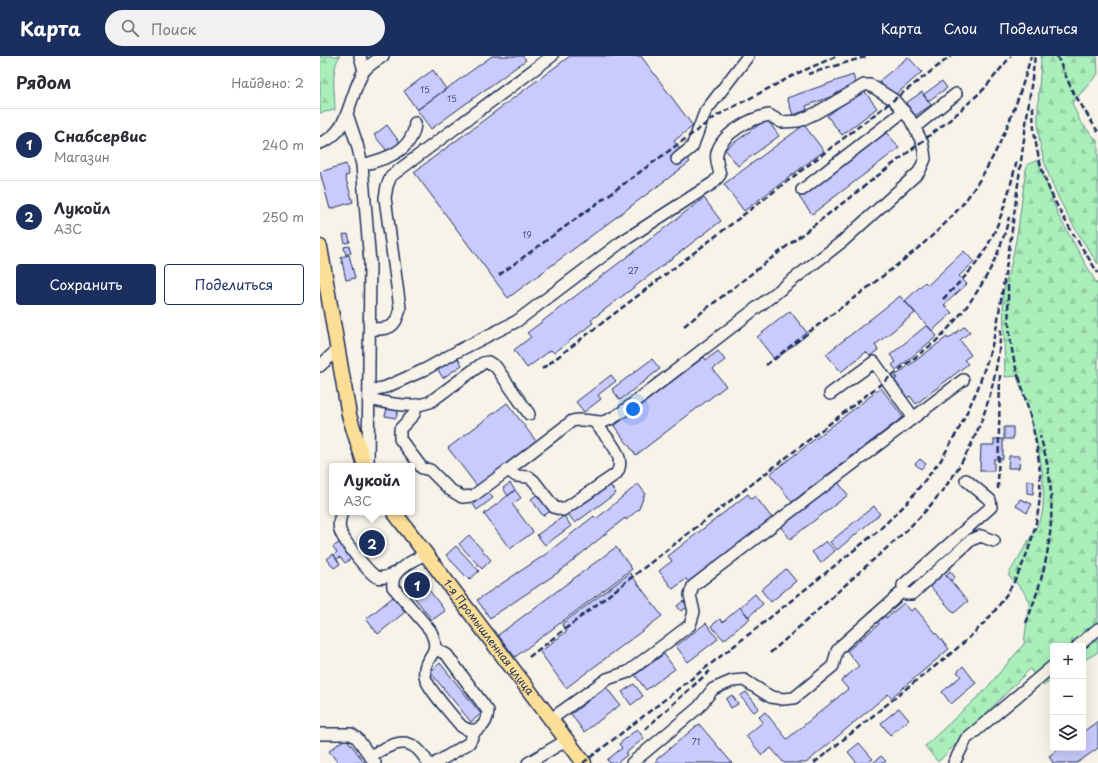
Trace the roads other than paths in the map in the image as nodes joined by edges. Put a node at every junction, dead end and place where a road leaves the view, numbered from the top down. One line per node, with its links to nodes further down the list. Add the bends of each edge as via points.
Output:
1 (360, 56): 5 (street)
2 (383, 56): 5 (street)
3 (552, 56): 16 (street, via 390,176 385,198 400,308 395,324 389,328)
4 (748, 56): 12 (street, via 705,112 692,147)
5 (364, 71): 8 (street)
6 (956, 94): 10 (street)
7 (904, 111): 10 (street); 14 (street); 21 (street, via 894,100 870,85 864,85 799,121 781,122 768,115 747,123 726,138 717,151 720,175 713,183 626,239 517,321 424,370)
8 (347, 114): 11 (street, via 338,131); 13 (street, via 358,144)
9 (415, 123): 13 (street, via 410,141 403,148 380,161)
10 (915, 127): 25 (street, via 922,142 925,159 919,172 843,241 622,412 609,420)
11 (320, 143)
12 (677, 159)
13 (362, 165): 16 (street, via 370,263)
14 (802, 190)
15 (320, 247): 17 (main road)
16 (370, 329): 21 (street)
17 (338, 349): 18 (street); 26 (main road, via 349,416)
18 (320, 366)
19 (963, 380): 24 (street)
20 (830, 394): 24 (street, via 874,362)
21 (369, 395): 22 (street, via 399,405); 27 (street)
22 (417, 405): 23 (street, via 430,402 483,363 488,362 496,368); 28 (street, via 414,414 400,429 400,439 422,468 430,470 453,492 462,497 473,496)
23 (529, 414)
24 (913, 417): 40 (street, via 693,586 690,595 694,612 690,625 628,672 607,679)
25 (594, 421): 28 (street, via 572,421); 28 (street, via 620,457 620,470 568,508 554,508 534,481 529,477 516,476)
26 (363, 463)
27 (368, 463)
28 (508, 470)
29 (966, 480): 35 (street, via 990,500 990,508 903,585)
30 (341, 515): 34 (street, via 340,532 369,571 378,577 386,578)
31 (396, 515): 33 (main road, 1-я Промышленная улица)
32 (994, 541): 35 (street, via 981,536 971,540 912,594)
33 (426, 553): 34 (street); 40 (main road, 1-я Промышленная улица)
34 (394, 573): 38 (street, via 393,587 430,630)
35 (903, 591): 49 (street, via 842,645 837,651 833,666 801,694 783,699 771,697 744,680 727,682 714,689 699,707)
36 (1098, 629): 37 (street)
37 (1082, 643)
38 (435, 648): 41 (street, via 424,670 427,682 461,726 469,731); 41 (street, via 447,655 488,712 488,719 484,725)
39 (1050, 669): 50 (street, via 966,740)
40 (551, 719): 43 (main road, 1-я Промышленная улица)
41 (475, 731): 46 (street, via 470,744)
42 (320, 734): 44 (street, via 351,734)
43 (567, 740): 47 (street); 48 (main road, 1-я Промышленная улица)
44 (373, 759): 45 (street, via 388,746 401,742 417,747)
45 (428, 763)
46 (436, 763)
47 (528, 763)
48 (584, 763)
49 (632, 763)
50 (954, 763)

